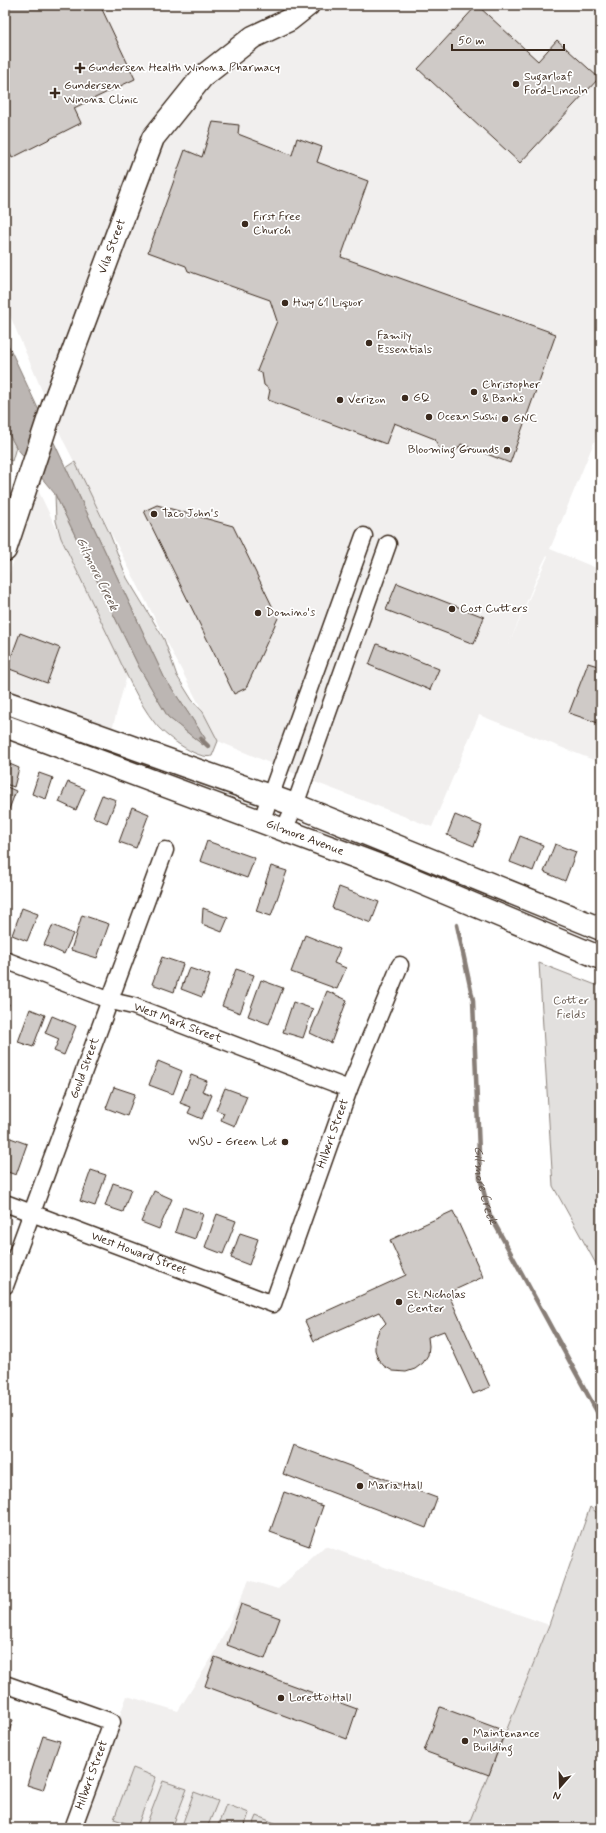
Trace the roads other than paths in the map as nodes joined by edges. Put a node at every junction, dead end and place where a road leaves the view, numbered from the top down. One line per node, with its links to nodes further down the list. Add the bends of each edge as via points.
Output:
1 (308, 5): 4 (street, Vila Street, via 289,20 253,37 202,77 153,138 53,405)
2 (364, 536): 7 (street)
3 (388, 544): 8 (street)
4 (5, 550)
5 (5, 702): 7 (street)
6 (5, 726): 9 (street, Gilmore Avenue)
7 (271, 797): 8 (street); 9 (street)
8 (295, 805): 10 (street); 12 (street)
9 (261, 822): 10 (street, Gilmore Avenue)
10 (284, 830): 13 (street, Gilmore Avenue, via 391,870)
11 (165, 850): 16 (street, Gould Street)
12 (601, 929)
13 (601, 958)
14 (5, 960): 16 (street, West Mark Street)
15 (400, 965): 17 (street, Hilbert Street)
16 (111, 1001): 17 (street, West Mark Street, via 133,1006); 19 (street, Gould Street)
17 (349, 1089): 21 (street, Hilbert Street)
18 (5, 1203): 19 (street, West Howard Street)
19 (32, 1213): 20 (street, Gould Street); 21 (street, West Howard Street)
20 (5, 1286)
21 (273, 1304)
22 (5, 1684): 23 (street, Hilbert Street, via 112,1722)
23 (73, 1828)

